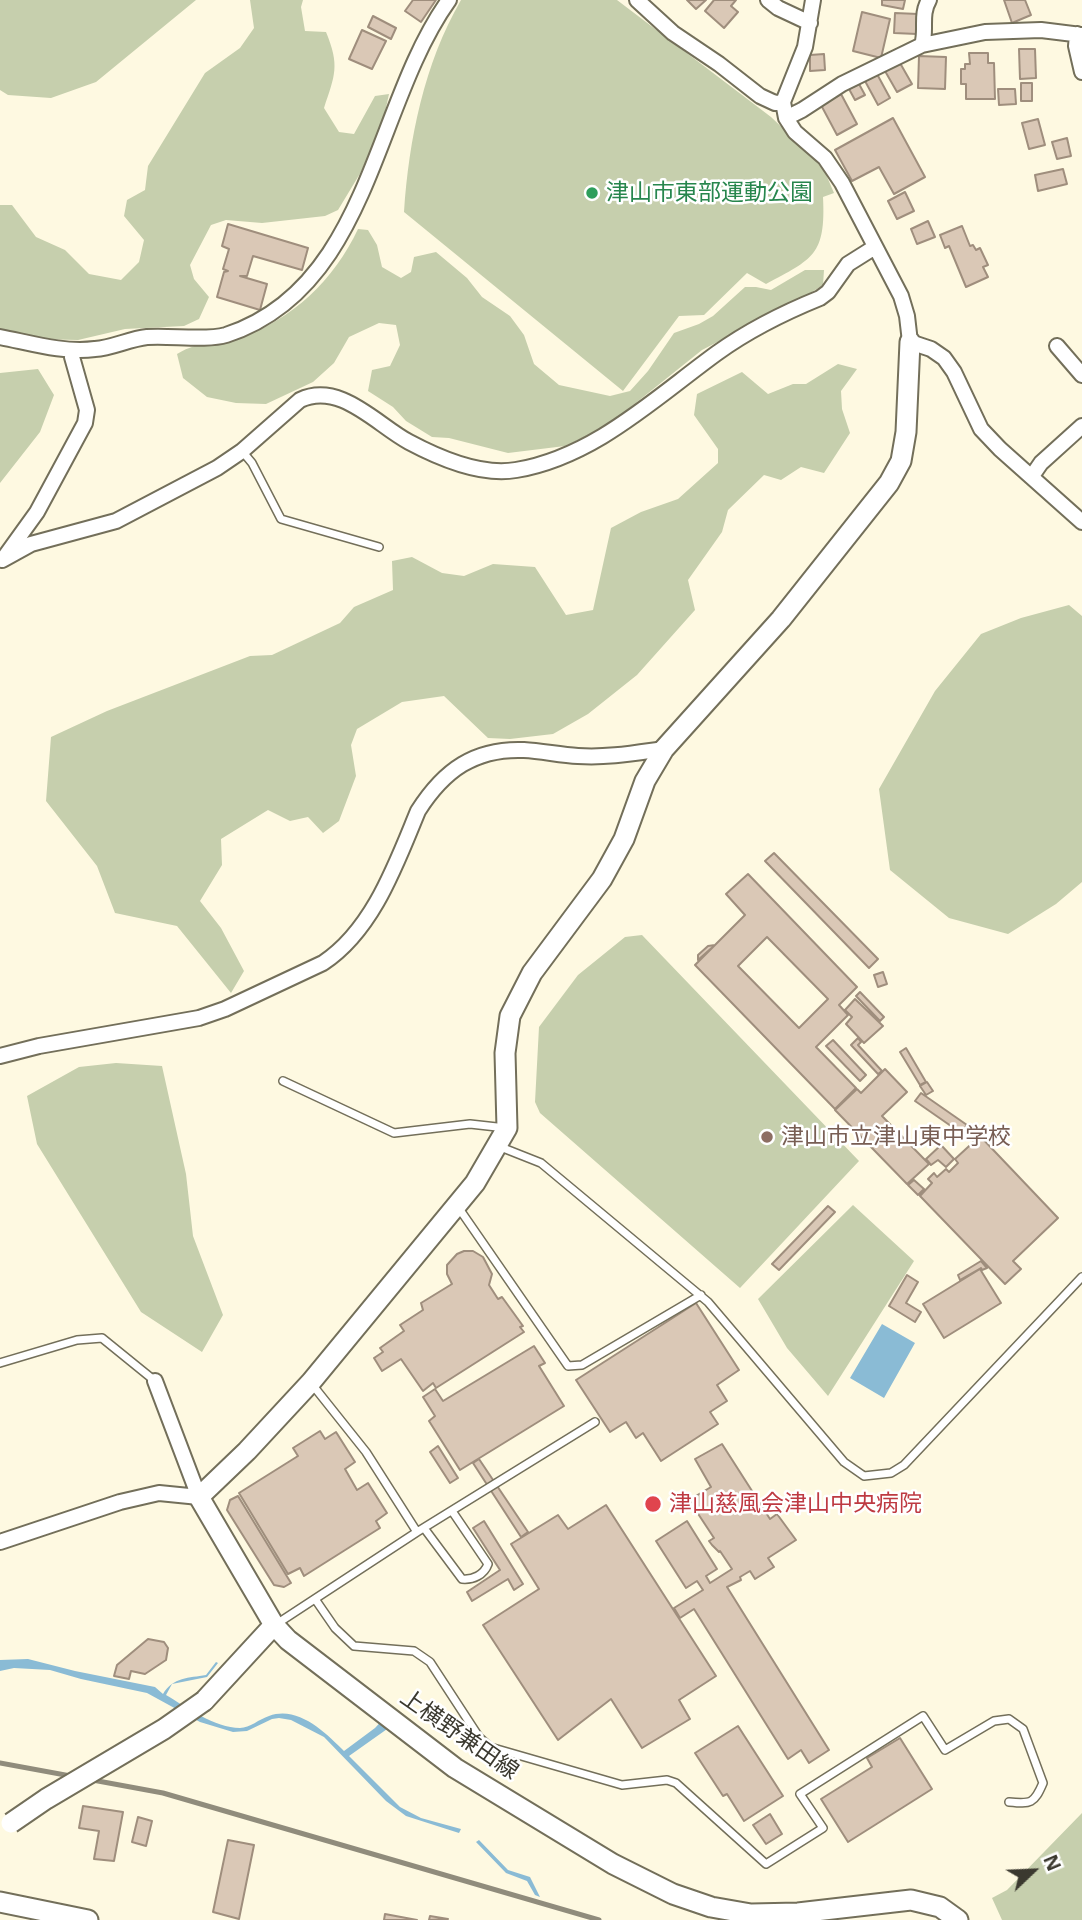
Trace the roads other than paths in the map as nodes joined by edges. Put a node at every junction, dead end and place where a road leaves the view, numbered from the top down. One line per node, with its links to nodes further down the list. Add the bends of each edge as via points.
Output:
1 (449, 0): 16 (street, via 415,56 371,172 336,245 294,295 256,322 223,336 145,337)
2 (637, 0): 10 (street, via 673,33 760,96)
3 (768, 0): 6 (street)
4 (813, 0): 6 (street)
5 (929, 0): 8 (street)
6 (810, 23): 10 (street)
7 (1080, 35): 8 (street, via 1041,30 985,32); 9 (street, via 1076,47)
8 (922, 45): 11 (street, via 842,83)
9 (1082, 72)
10 (783, 102): 11 (street)
11 (786, 118): 12 (street, via 825,158)
12 (875, 247): 14 (street, via 901,296); 19 (street, via 848,264 820,298 762,323 608,433 558,458 503,472 472,467 438,456 362,410 322,396 300,400)
13 (0, 337): 16 (street)
14 (909, 342): 20 (street, via 944,358 981,429); 24 (street, via 906,432 901,461 889,483 781,619)
15 (1057, 346): 17 (street)
16 (74, 350): 23 (street, via 87,410 85,423 37,512)
17 (1082, 375)
18 (1082, 426): 20 (street)
19 (242, 451): 22 (lane, via 281,519); 23 (street, via 116,521 31,544)
20 (1032, 476): 21 (street)
21 (1082, 522)
22 (379, 547)
23 (1, 561)
24 (664, 749): 25 (street, via 603,756 508,750 471,758 428,796 364,921 337,954 323,963 199,1018); 27 (street, via 602,879 532,973 510,1016 505,1053)
25 (0, 1056)
26 (283, 1081): 27 (lane, via 394,1133 470,1124)
27 (507, 1128): 28 (street)
28 (497, 1145): 29 (street); 31 (lane, via 541,1163)
29 (457, 1206): 31 (lane, via 568,1366 582,1364); 34 (street)
30 (1082, 1278): 31 (lane, via 904,1465 877,1476 863,1476 844,1462)
31 (701, 1295)
32 (0, 1363): 33 (lane, via 77,1340 102,1338)
33 (155, 1381): 36 (street)
34 (311, 1382): 36 (street); 38 (lane)
35 (595, 1422): 37 (lane)
36 (199, 1497): 39 (street, via 159,1493); 41 (street, 上横野兼田線)
37 (452, 1511): 38 (lane); 38 (lane, via 488,1564 472,1580 461,1579)
38 (420, 1530): 40 (lane)
39 (0, 1542)
40 (315, 1599): 41 (lane); 42 (lane, via 354,1646 414,1651 430,1662 479,1737 490,1746 622,1785 676,1783 766,1864 823,1828 800,1794 923,1716 946,1750 994,1721 1009,1719 1023,1729 1043,1783 1037,1798 1027,1803)
41 (274, 1625): 43 (street, bridge, via 204,1701); 46 (street, 上横野兼田線, via 455,1768 613,1864 673,1894 751,1914 911,1900 940,1907)
42 (1009, 1802)
43 (6, 1828)
44 (0, 1902): 45 (street)
45 (88, 1920)
46 (958, 1920)

